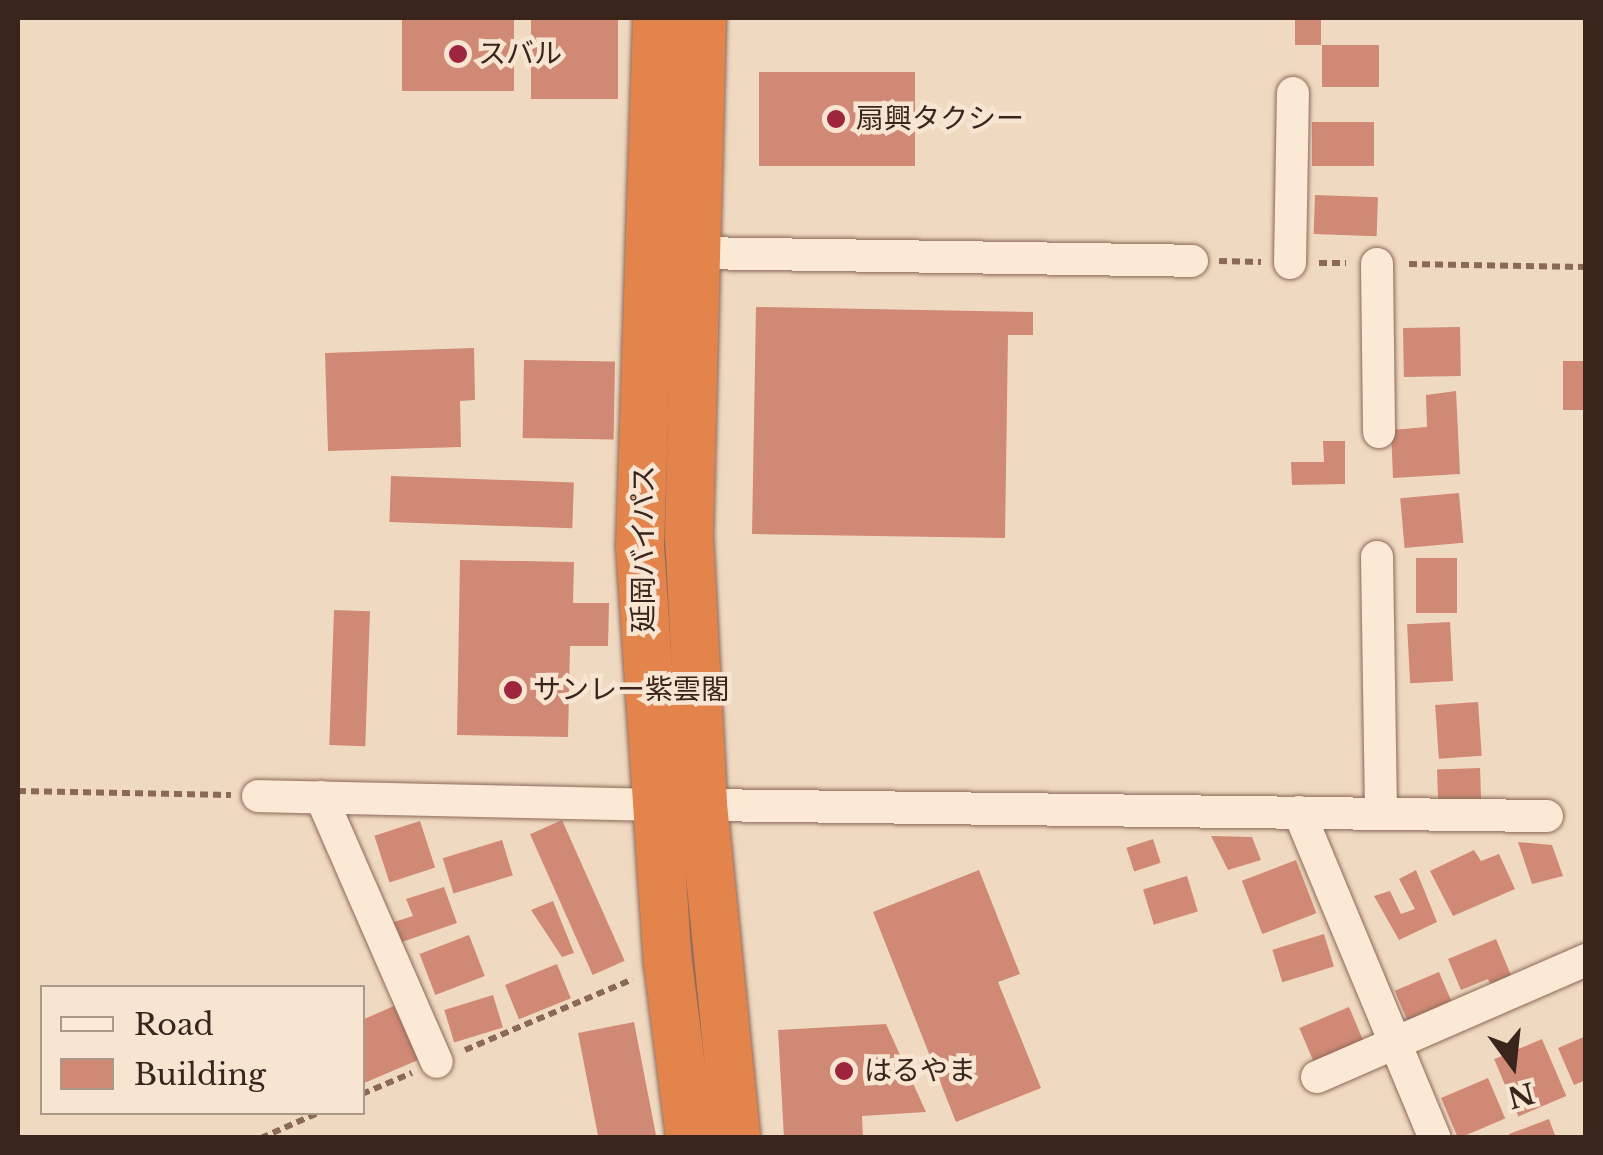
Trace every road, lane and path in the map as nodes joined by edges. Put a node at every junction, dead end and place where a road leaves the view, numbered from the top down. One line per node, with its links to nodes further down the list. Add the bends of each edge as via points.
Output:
1 (657, 18): 13 (highway, 延岡バイパス, via 640,546)
2 (702, 18): 4 (highway, 延岡バイパス)
3 (1292, 92): 6 (street)
4 (696, 253): 5 (street); 14 (highway, 延岡バイパス, via 689,536)
5 (1192, 261)
6 (1290, 262)
7 (1377, 264): 8 (street)
8 (1379, 432)
9 (1378, 557): 16 (street)
10 (18, 790): 11 (path)
11 (258, 796): 12 (street)
12 (321, 797): 13 (street); 21 (street)
13 (655, 805): 19 (highway, 延岡バイパス)
14 (704, 805): 15 (street); 27 (highway, 延岡バイパス)
15 (1299, 812): 16 (street); 20 (street)
16 (1381, 813): 17 (street)
17 (1547, 816)
18 (1586, 960): 20 (street)
19 (668, 964): 21 (path); 26 (highway, 延岡バイパス)
20 (1394, 1044): 22 (street); 28 (street)
21 (437, 1062): 23 (path)
22 (1317, 1078)
23 (365, 1093)
24 (313, 1115): 25 (path)
25 (262, 1138)
26 (690, 1138)
27 (736, 1138)
28 (1435, 1138)

